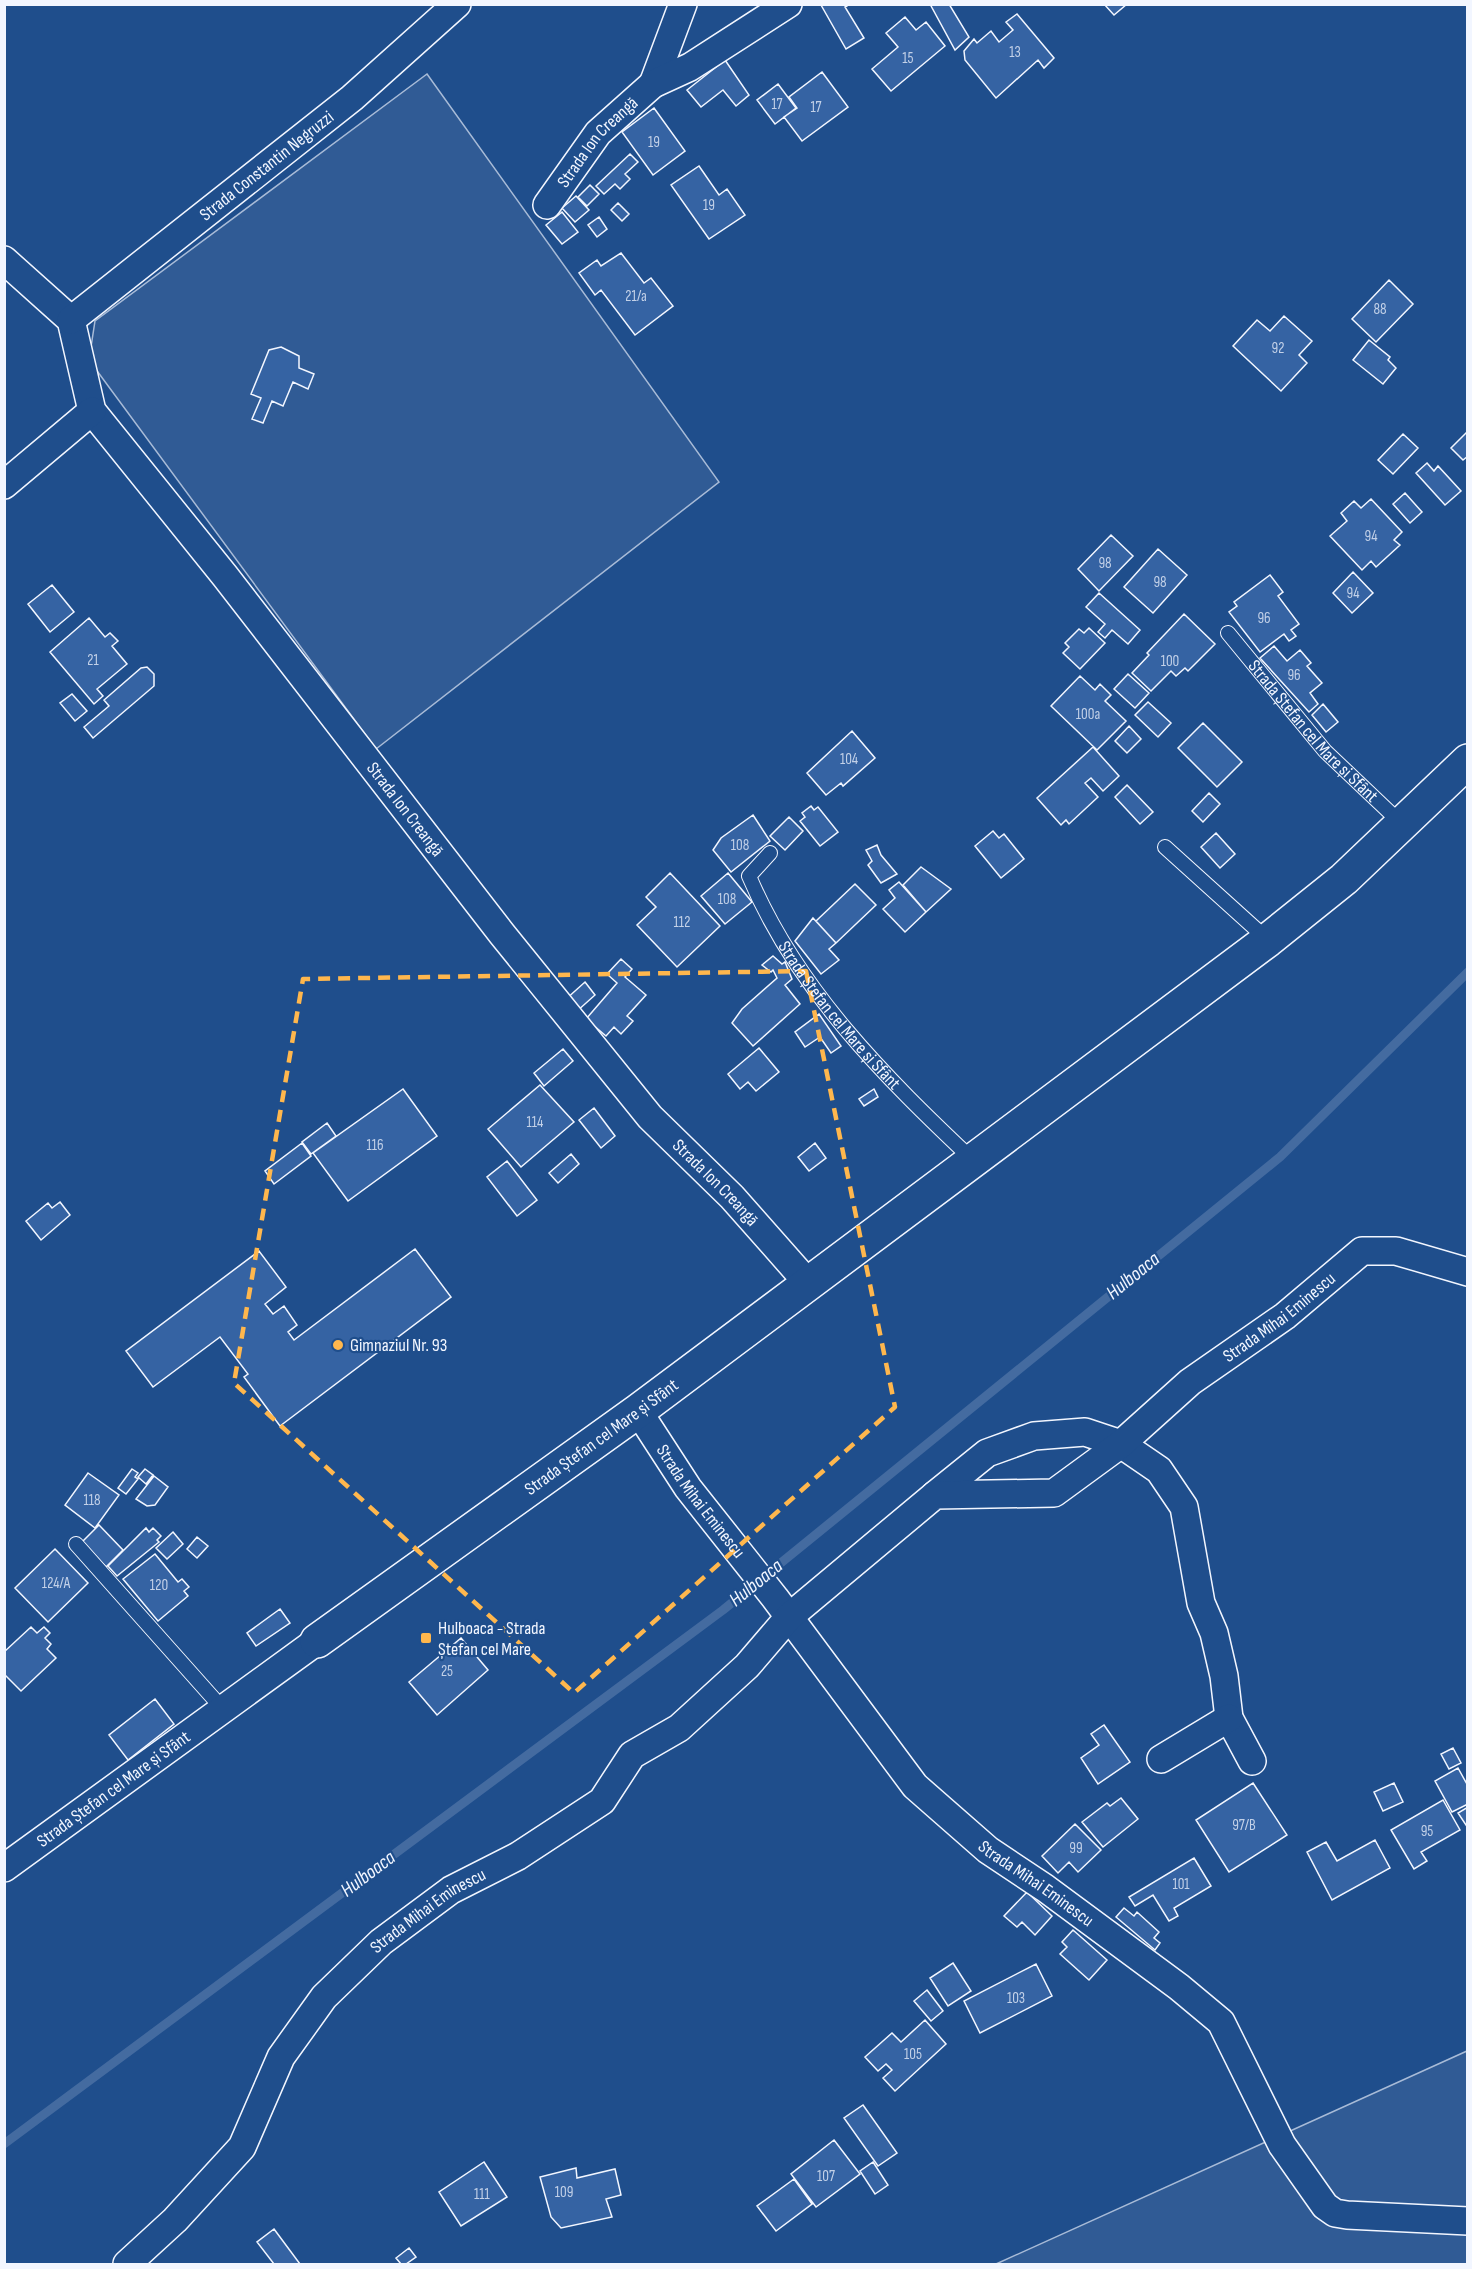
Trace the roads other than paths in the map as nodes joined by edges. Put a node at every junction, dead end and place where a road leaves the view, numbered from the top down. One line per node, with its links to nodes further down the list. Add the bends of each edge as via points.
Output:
1 (458, 4): 7 (street, Strada Constantin Negruzzi, via 352,98)
2 (683, 4): 4 (street, Strada Ion Creangă)
3 (788, 4): 4 (street, Strada Ion Creangă, via 690,67)
4 (653, 84): 5 (street, Strada Ion Creangă, via 598,133)
5 (547, 205)
6 (4, 260): 7 (street)
7 (71, 320): 8 (street)
8 (92, 411): 9 (street); 18 (street, Strada Ion Creangă, via 650,1117 732,1197)
9 (4, 486)
10 (1228, 633): 12 (lane, Strada Ștefan cel Mare și Sfânt, via 1325,751)
11 (1467, 761): 12 (street, Strada Ștefan cel Mare și Sfânt)
12 (1403, 825): 15 (street, Strada Ștefan cel Mare și Sfânt)
13 (1165, 847): 15 (lane)
14 (770, 853): 16 (lane, Strada Ștefan cel Mare și Sfânt, via 749,876 762,907 797,965 860,1049)
15 (1268, 940): 16 (street, Strada Ștefan cel Mare și Sfânt)
16 (974, 1161): 18 (street, Strada Ștefan cel Mare și Sfânt)
17 (1464, 1268): 20 (street, Strada Mihai Eminescu, via 1396,1251 1362,1251 1285,1316 1190,1382)
18 (808, 1283): 19 (street, Strada Ștefan cel Mare și Sfânt)
19 (638, 1411): 23 (street, Strada Mihai Eminescu, via 688,1488); 24 (street, Strada Ștefan cel Mare și Sfânt)
20 (1121, 1444): 21 (street, Strada Mihai Eminescu, via 1054,1493); 21 (street, Strada Mihai Eminescu, via 1085,1432 1034,1436 987,1454); 26 (street, Strada Mihai Eminescu, via 1159,1470 1184,1507 1201,1603 1214,1633 1224,1676)
21 (935, 1495): 23 (street, Strada Mihai Eminescu)
22 (76, 1544): 25 (lane)
23 (782, 1607): 30 (street, Strada Mihai Eminescu, via 915,1786 988,1850 1064,1902 1221,2022 1282,2145 1325,2206 1335,2213); 31 (street, Strada Mihai Eminescu, via 747,1666 679,1728 632,1755 602,1801 518,1856 451,1890 381,1942 324,1997 281,2057 242,2147 176,2220)
24 (317, 1641): 25 (street, Strada Ștefan cel Mare și Sfânt)
25 (222, 1708): 29 (street, Strada Ștefan cel Mare și Sfânt)
26 (1229, 1718): 27 (street); 28 (street, Strada Mihai Eminescu)
27 (1161, 1759)
28 (1252, 1761)
29 (4, 1868)
30 (1467, 2221)
31 (127, 2265)

